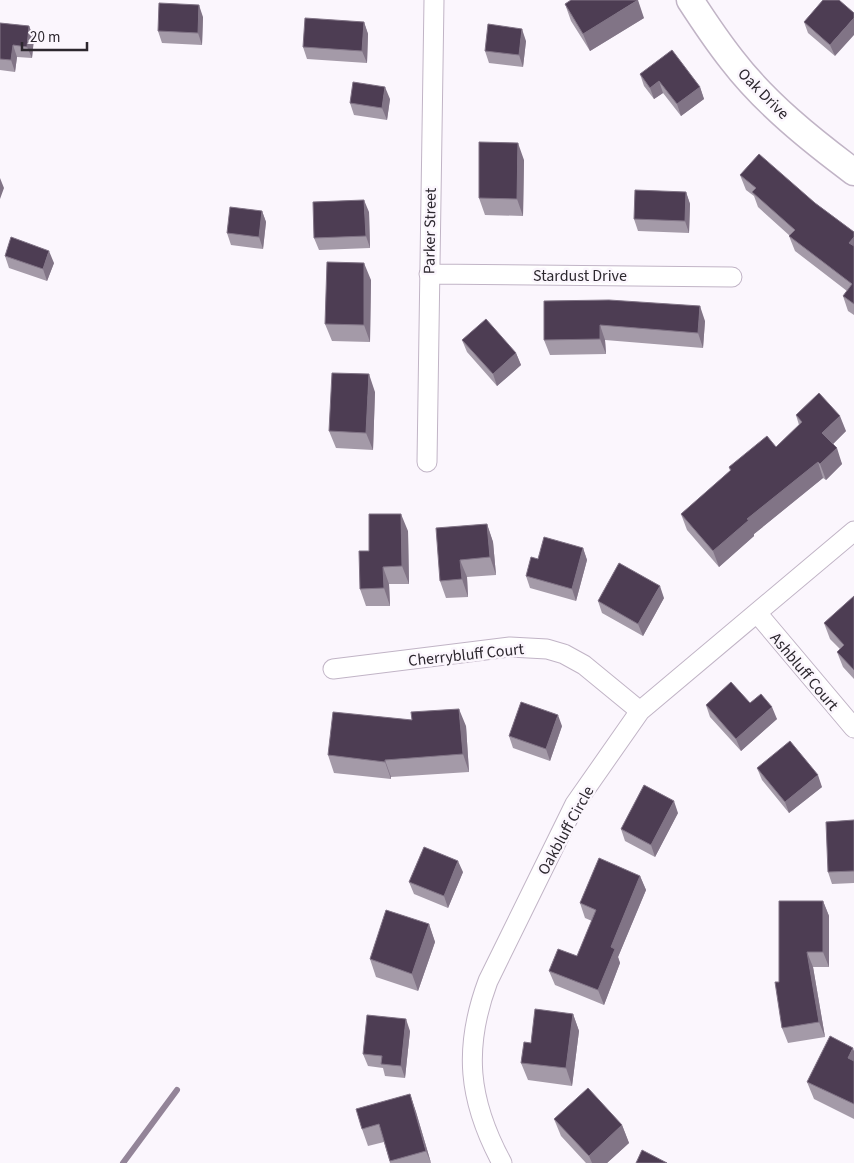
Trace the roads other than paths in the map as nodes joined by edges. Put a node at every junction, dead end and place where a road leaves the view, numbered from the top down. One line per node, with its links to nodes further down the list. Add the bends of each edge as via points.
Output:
1 (434, 0): 4 (street, Parker Street)
2 (690, 0): 3 (street, Oak Drive, via 732,61 756,88)
3 (854, 172)
4 (428, 274): 5 (street, Stardust Drive); 6 (street, Parker Street)
5 (732, 277)
6 (427, 462)
7 (854, 531): 8 (street, Oakbluff Circle)
8 (757, 613): 10 (street, Oakbluff Circle); 11 (street, Ashbluff Court)
9 (333, 669): 10 (street, Cherrybluff Court, via 510,647 548,649 584,665)
10 (640, 711): 12 (street, Oakbluff Circle, via 575,804 488,981 477,1010 471,1070 476,1101)
11 (854, 728)
12 (502, 1163)

